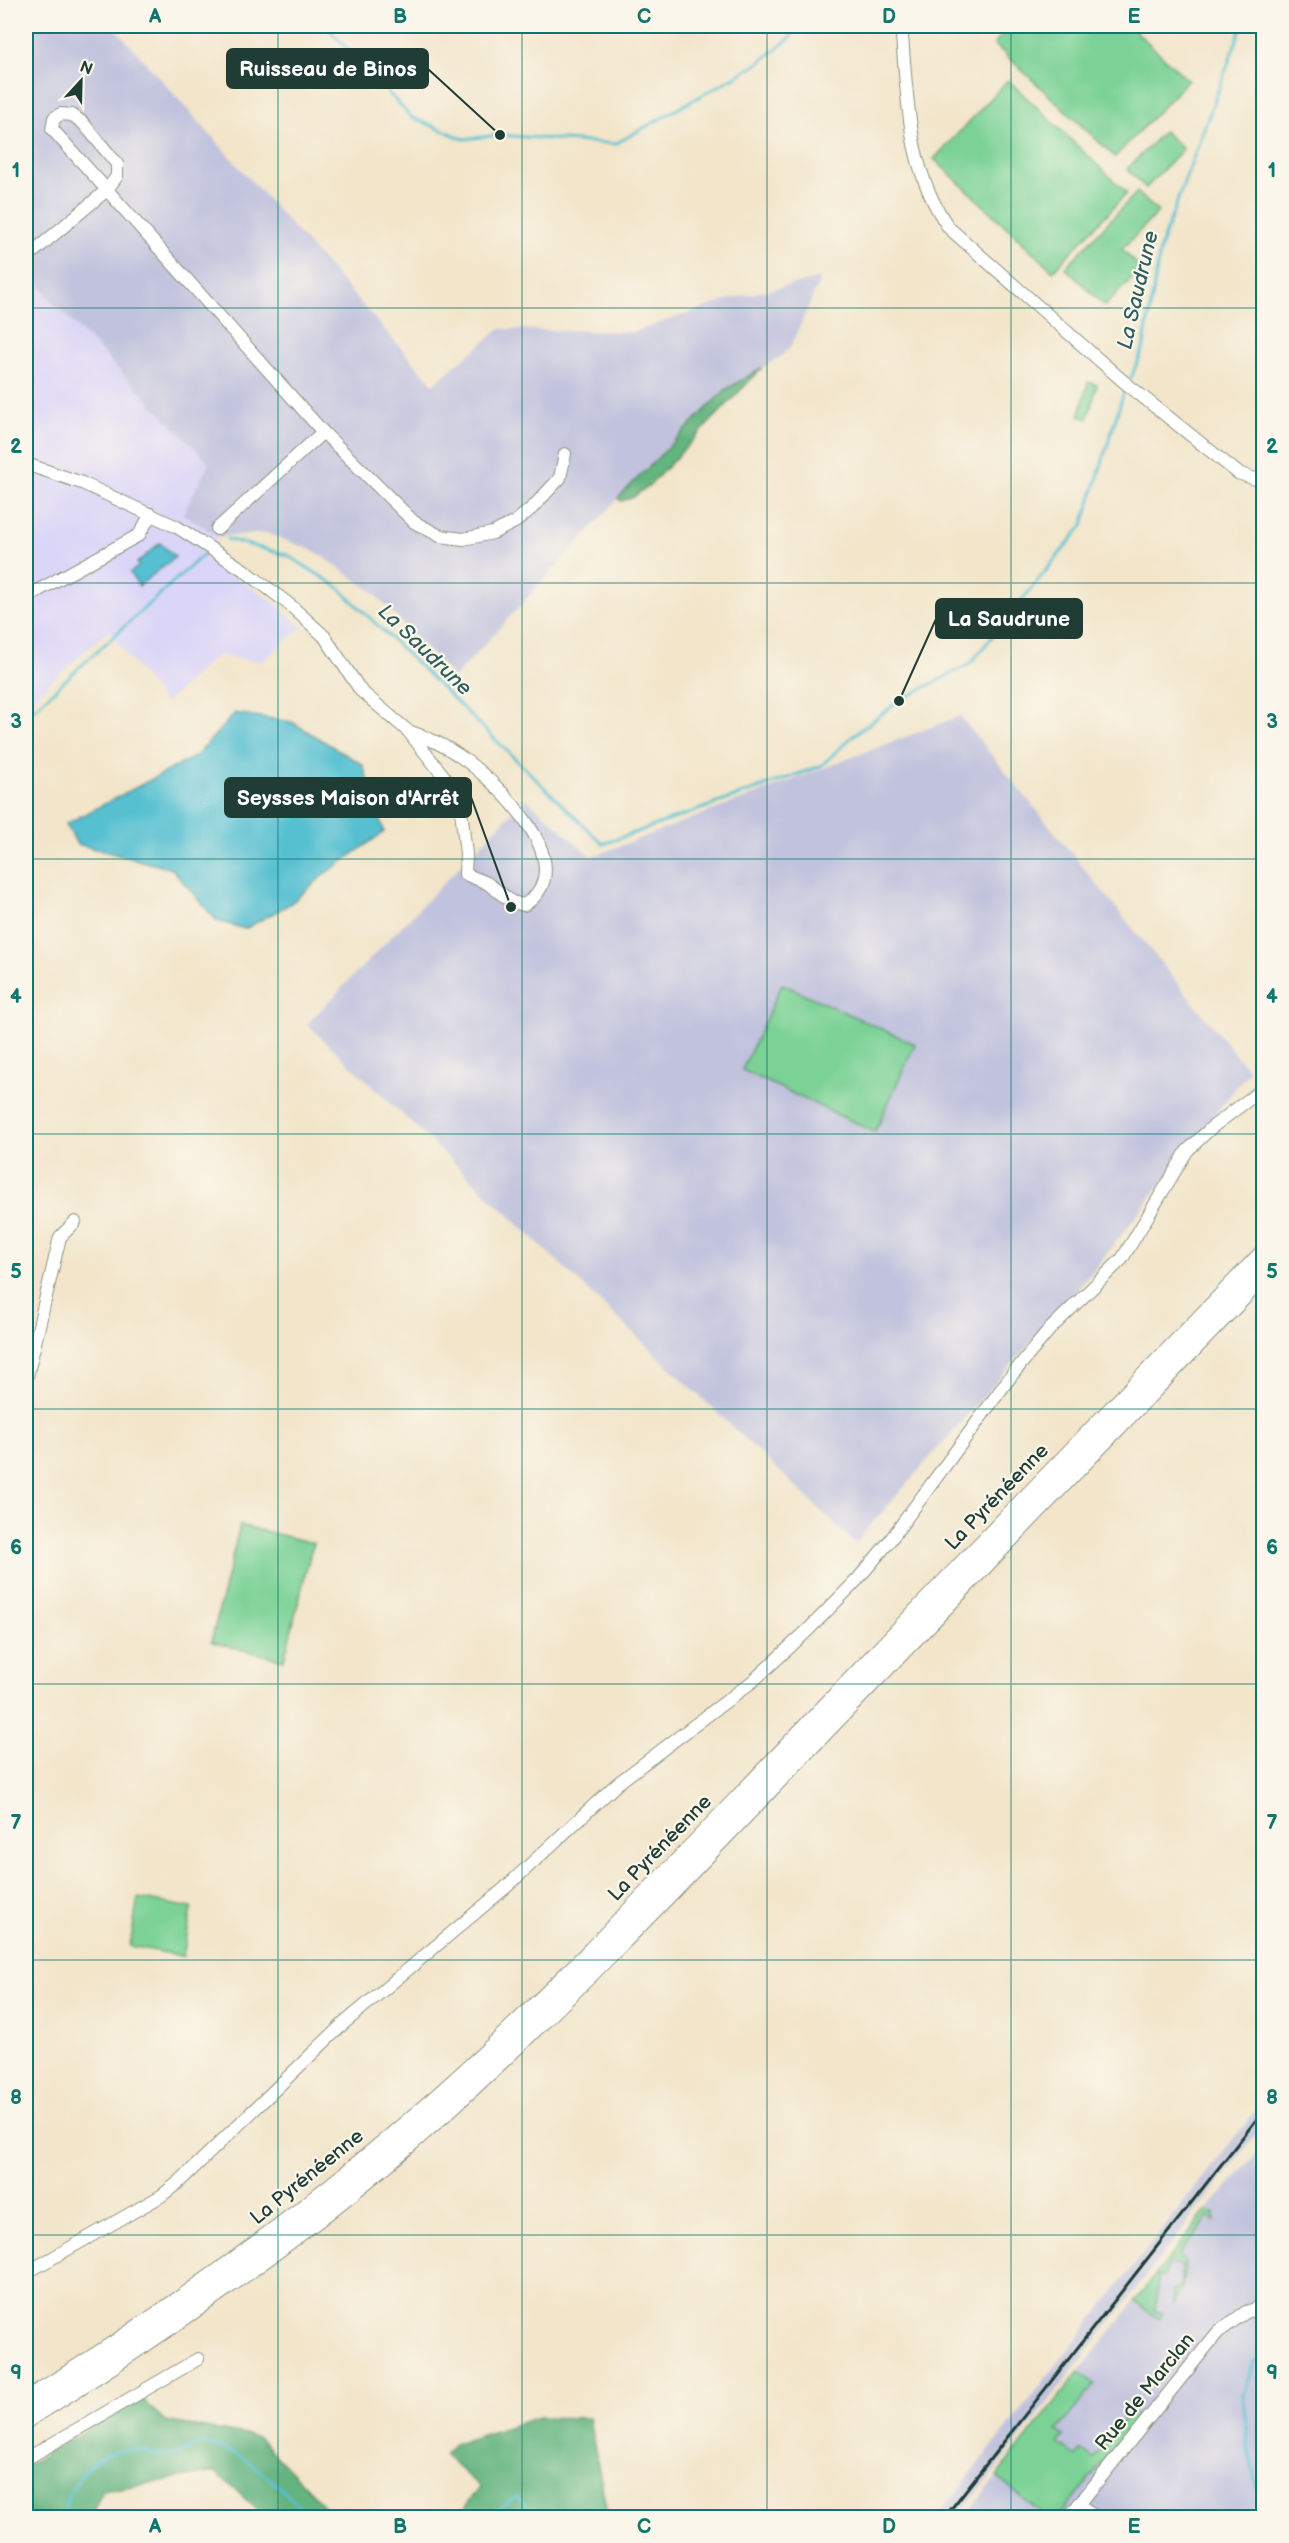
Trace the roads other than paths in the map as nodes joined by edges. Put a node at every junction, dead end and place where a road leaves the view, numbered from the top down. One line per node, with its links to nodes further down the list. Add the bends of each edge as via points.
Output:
1 (901, 26): 7 (street, via 912,142 933,206 949,228 1128,385 1238,473)
2 (107, 190): 2 (street, via 52,129 54,118 72,115 83,123 117,164 117,176); 3 (street); 4 (street)
3 (26, 258)
4 (323, 432): 5 (street, via 414,522 440,536 463,539 493,533 532,508 560,478); 9 (street)
5 (565, 454)
6 (26, 464): 8 (street, via 82,483)
7 (1263, 482)
8 (150, 514): 10 (street, via 139,535); 11 (street, via 216,551 290,605 324,636 361,691)
9 (217, 529)
10 (26, 597)
11 (408, 731): 11 (street, via 446,779 461,810 465,874 487,883 512,902 524,904 533,899 543,882 545,867 543,851 524,818 501,790 459,756)
12 (1263, 1088): 17 (street, via 1210,1128 1187,1151 1122,1259 1037,1345 888,1543 808,1630 753,1681 618,1783 505,1888 343,2024 179,2182)
13 (75, 1222): 16 (street, via 60,1237)
14 (1263, 1253): 20 (highway, La Pyrénéenne, via 612,1931 439,2096 265,2240 177,2303)
15 (1263, 1274): 21 (highway, La Pyrénéenne, via 623,1940 448,2109 278,2249 185,2316)
16 (26, 1381)
17 (26, 2273)
18 (1263, 2306): 23 (street, Rue de Marclan, via 1246,2312 1218,2332)
19 (198, 2359): 22 (street)
20 (26, 2401)
21 (26, 2419)
22 (26, 2459)
23 (1079, 2504): 24 (street, Rue de Marclan); 25 (street)
24 (1068, 2517)
25 (1096, 2517)

